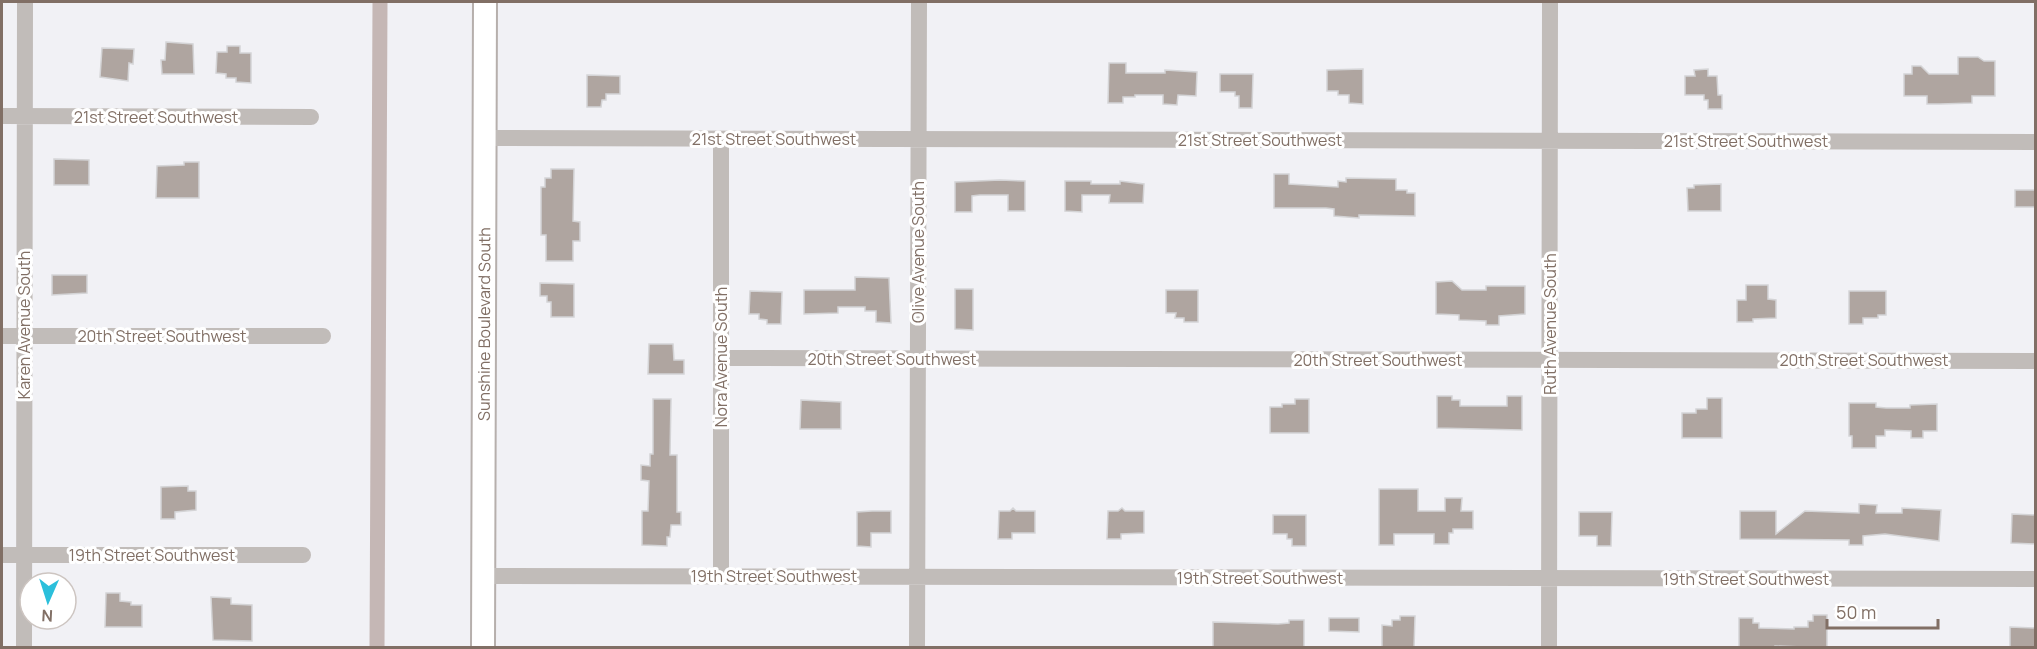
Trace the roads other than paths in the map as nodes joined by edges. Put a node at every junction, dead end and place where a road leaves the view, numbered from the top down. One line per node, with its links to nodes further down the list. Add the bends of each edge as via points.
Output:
1 (25, 2): 6 (street, Karen Avenue South)
2 (485, 2): 8 (street, Sunshine Boulevard South)
3 (919, 2): 10 (street, Olive Avenue South)
4 (1550, 2): 11 (street, Ruth Avenue South)
5 (2, 116): 6 (street, 21st Street Southwest)
6 (25, 116): 7 (street, 21st Street Southwest); 14 (street, Karen Avenue South)
7 (311, 117)
8 (485, 138): 9 (street, 21st Street Southwest); 23 (street, Sunshine Boulevard South)
9 (721, 139): 10 (street, 21st Street Southwest); 16 (street, Nora Avenue South)
10 (918, 140): 11 (street, 21st Street Southwest); 17 (street, Olive Avenue South)
11 (1550, 140): 12 (street, 21st Street Southwest); 18 (street, Ruth Avenue South)
12 (2036, 142)
13 (2, 336): 14 (street, 20th Street Southwest)
14 (24, 336): 15 (street, 20th Street Southwest); 21 (street, Karen Avenue South)
15 (323, 336)
16 (721, 358): 17 (street, 20th Street Southwest); 24 (street, Nora Avenue South)
17 (918, 359): 18 (street, 20th Street Southwest); 25 (street, Olive Avenue South)
18 (1549, 360): 19 (street, 20th Street Southwest); 26 (street, Ruth Avenue South)
19 (2036, 361)
20 (2, 555): 21 (street, 19th Street Southwest)
21 (24, 555): 22 (street, 19th Street Southwest); 28 (street, Karen Avenue South)
22 (303, 555)
23 (484, 576): 24 (street, 19th Street Southwest); 29 (street, Sunshine Boulevard South)
24 (721, 576): 25 (street, 19th Street Southwest)
25 (917, 576): 26 (street, 19th Street Southwest); 30 (street, Olive Avenue South)
26 (1549, 579): 27 (street, 19th Street Southwest); 31 (street, Ruth Avenue South)
27 (2036, 579)
28 (24, 648)
29 (483, 648)
30 (917, 648)
31 (1549, 648)

